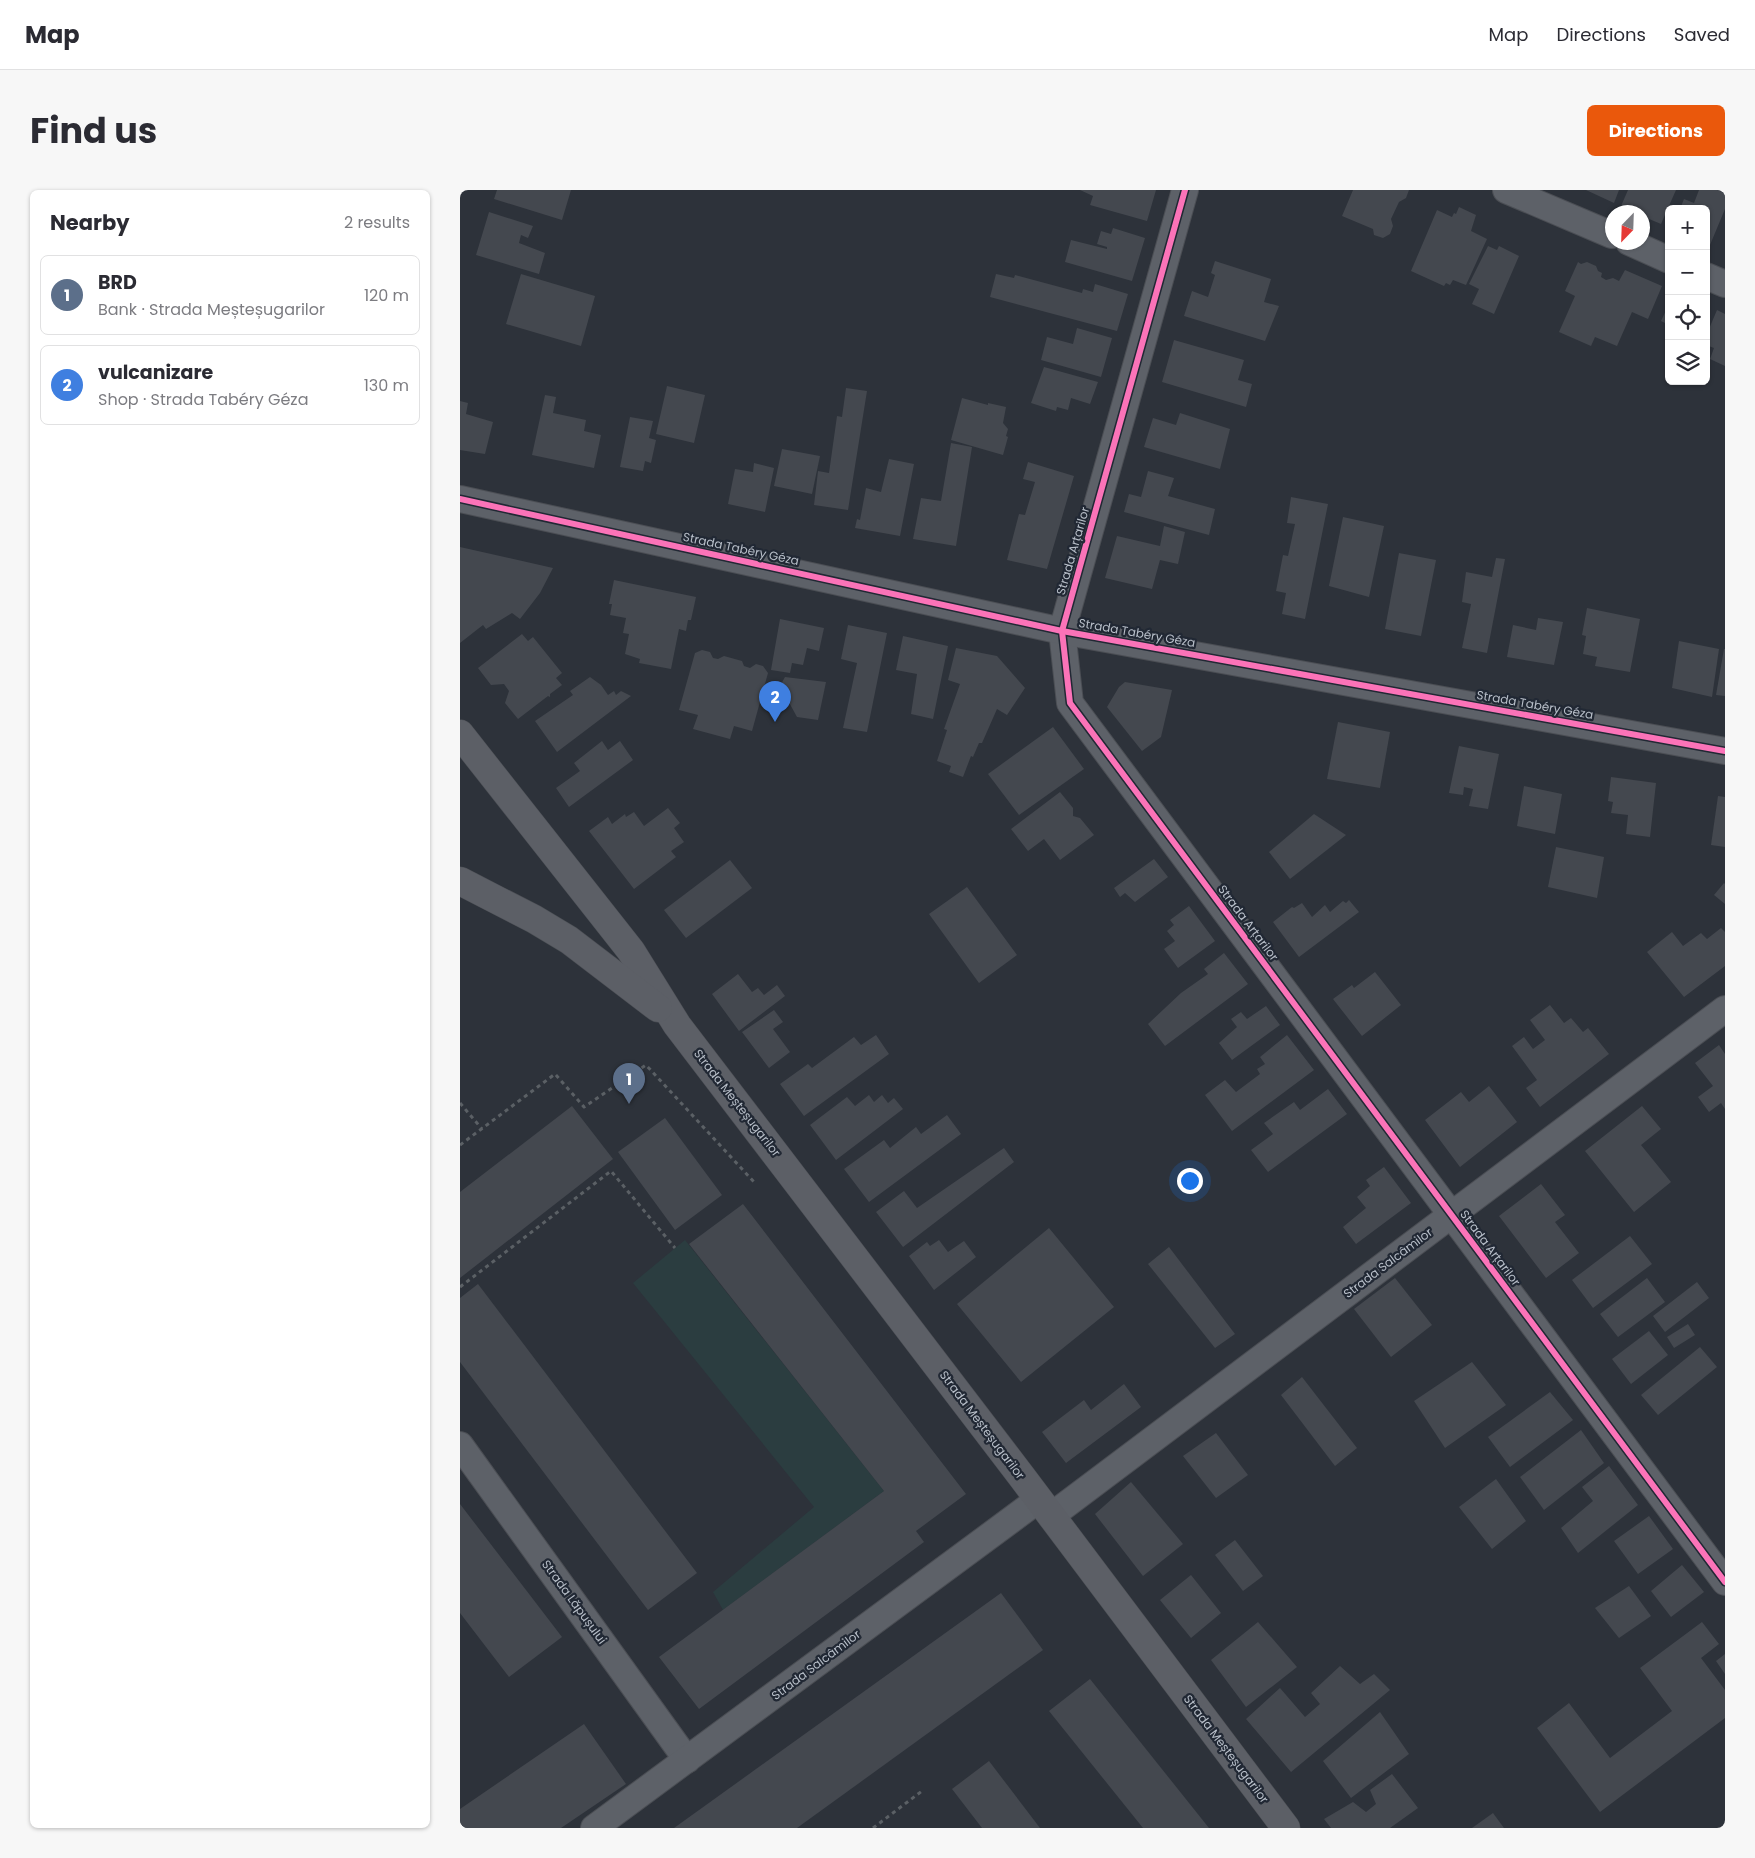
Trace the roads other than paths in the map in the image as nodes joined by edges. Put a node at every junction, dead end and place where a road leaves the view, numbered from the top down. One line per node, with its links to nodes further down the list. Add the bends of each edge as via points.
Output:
1 (1185, 190): 9 (street, Strada Arțarilor)
2 (1506, 190): 3 (street)
3 (1605, 233)
4 (1647, 250): 5 (street)
5 (1665, 258)
6 (1710, 278): 7 (street)
7 (1725, 284)
8 (460, 499): 9 (street, Strada Tabéry Géza)
9 (1062, 631): 11 (street, Strada Tabéry Géza); 15 (street, Strada Arțarilor, via 1070,703)
10 (460, 734): 14 (main road, Strada Meșteșugarilor, via 631,951)
11 (1725, 751)
12 (460, 881): 14 (main road, Strada Meșteșugarilor, via 569,940)
13 (1725, 1009): 15 (street, Strada Salcâmilor)
14 (677, 1024): 17 (main road, Strada Meșteșugarilor)
15 (1452, 1216): 17 (street, Strada Salcâmilor); 18 (street, Strada Arțarilor)
16 (460, 1445): 19 (street, Strada Lăpușului)
17 (1044, 1508): 19 (street, Strada Salcâmilor); 21 (main road, Strada Meșteșugarilor)
18 (1725, 1582)
19 (687, 1760): 20 (street, Strada Salcâmilor)
20 (594, 1828)
21 (1286, 1828)

